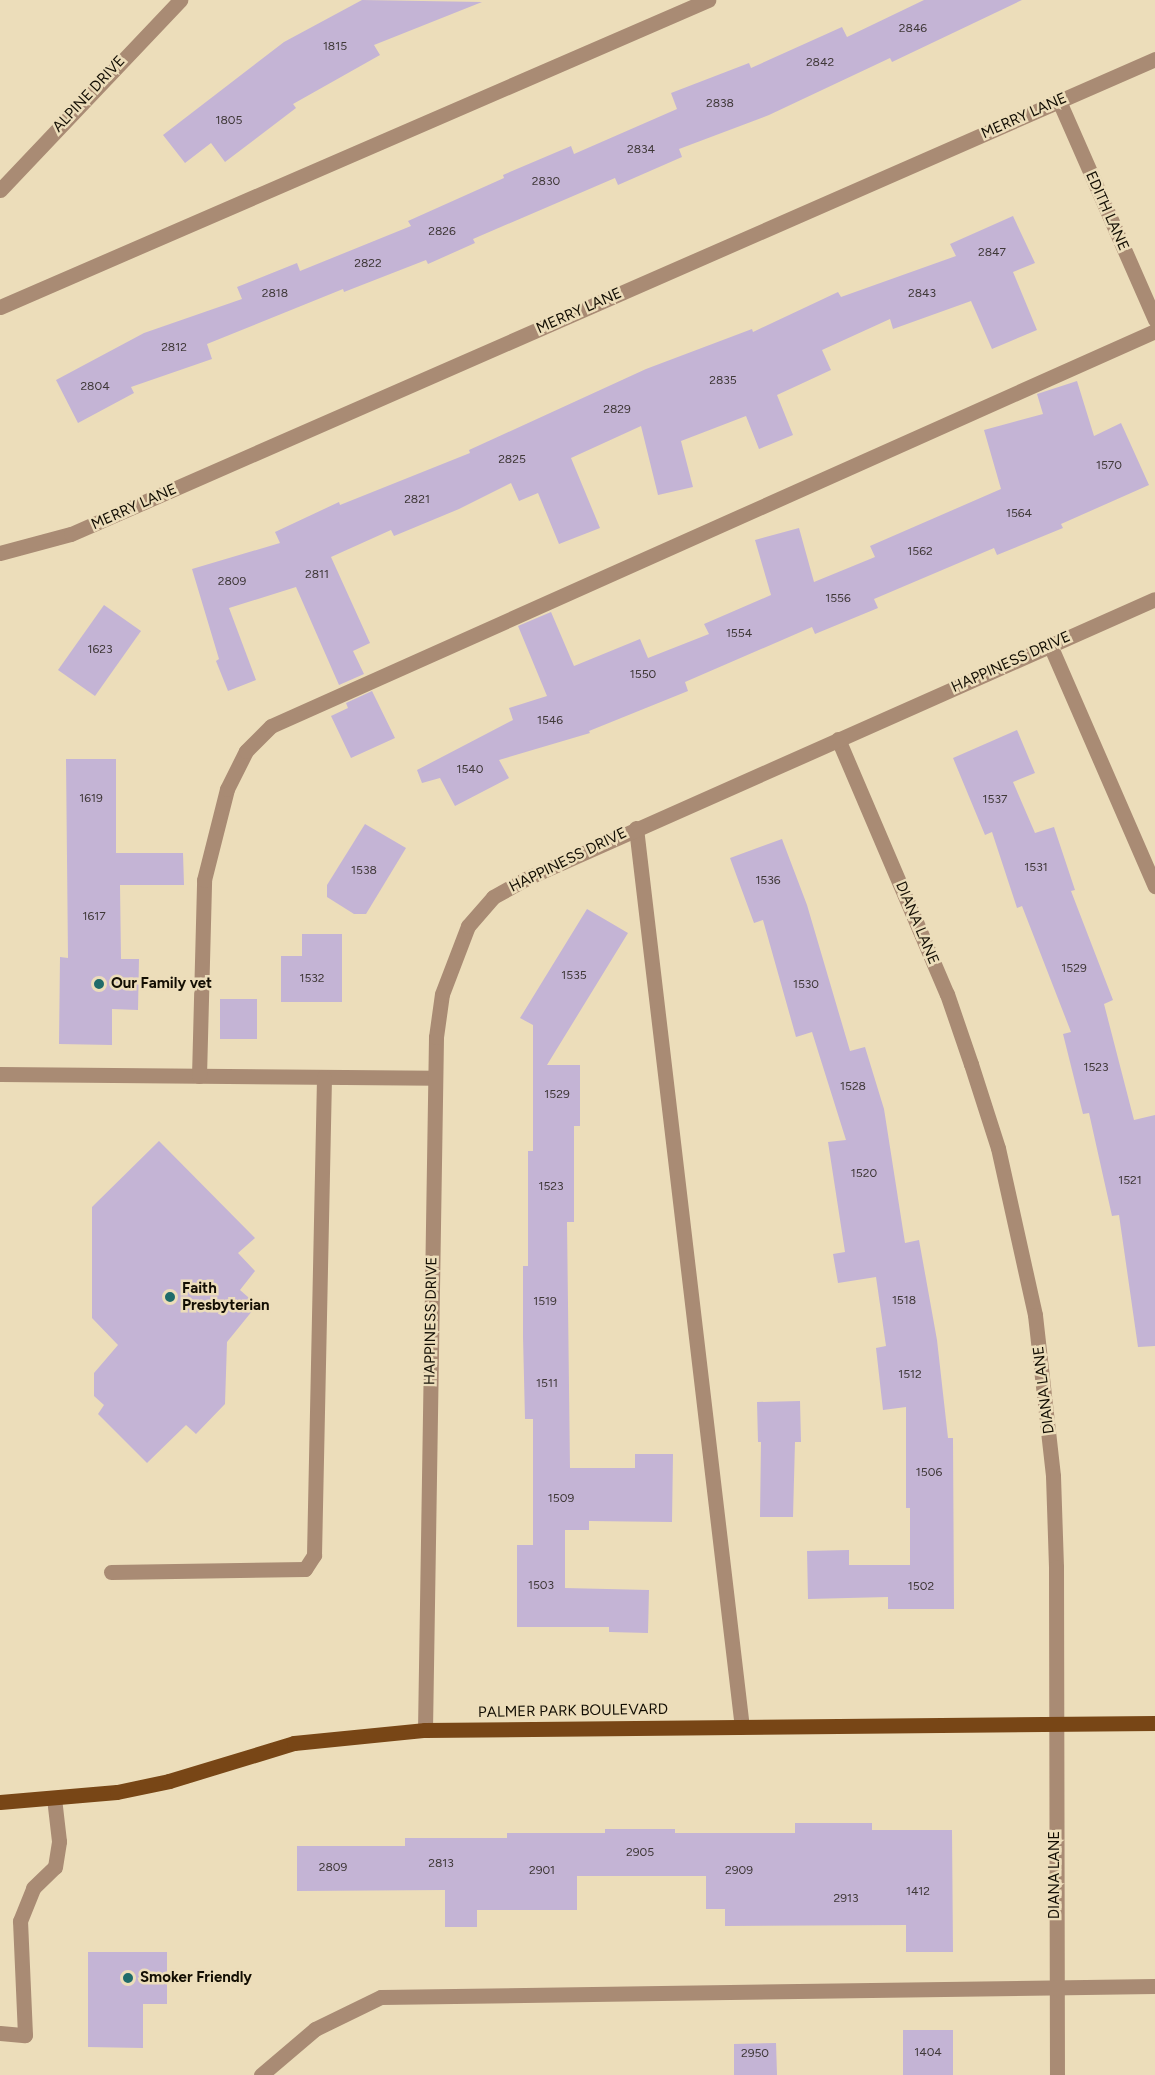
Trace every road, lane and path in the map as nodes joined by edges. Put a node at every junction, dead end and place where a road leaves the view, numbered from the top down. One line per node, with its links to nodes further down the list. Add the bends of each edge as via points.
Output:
1 (180, 0): 5 (street, ALPINE DRIVE)
2 (708, 0): 6 (street)
3 (1155, 59): 4 (street, MERRY LANE)
4 (1059, 101): 7 (street, EDITH LANE); 9 (street, MERRY LANE, via 71,534)
5 (0, 190)
6 (0, 307)
7 (1155, 320)
8 (1155, 331): 16 (street, via 271,726 246,751 227,789 204,880)
9 (0, 553)
10 (1155, 599): 11 (street, HAPPINESS DRIVE)
11 (1050, 645): 12 (street, HAPPINESS DRIVE); 14 (street)
12 (838, 739): 13 (street, HAPPINESS DRIVE); 21 (street, DIANA LANE, via 947,994 998,1148 1019,1238 1035,1315 1053,1476)
13 (636, 828): 18 (street, HAPPINESS DRIVE, via 493,897 468,926 442,994); 22 (street)
14 (1155, 886)
15 (0, 1074): 16 (street)
16 (199, 1076): 17 (street)
17 (324, 1077): 18 (street); 19 (street, via 314,1555 305,1569)
18 (435, 1078): 23 (street, HAPPINESS DRIVE)
19 (111, 1572)
20 (1155, 1723): 21 (main road, PALMER PARK BOULEVARD)
21 (1055, 1725): 22 (main road, PALMER PARK BOULEVARD); 27 (street, DIANA LANE)
22 (742, 1727): 23 (main road, PALMER PARK BOULEVARD)
23 (425, 1730): 24 (main road, PALMER PARK BOULEVARD, via 294,1743 169,1781 117,1792)
24 (54, 1798): 25 (main road, PALMER PARK BOULEVARD); 28 (street, via 59,1841 55,1867 33,1888 20,1921 25,2035)
25 (0, 1802)
26 (1155, 1986): 27 (street)
27 (1055, 1988): 29 (street, via 381,1997 315,2029); 30 (street, DIANA LANE)
28 (0, 2033)
29 (261, 2075)
30 (1057, 2075)

